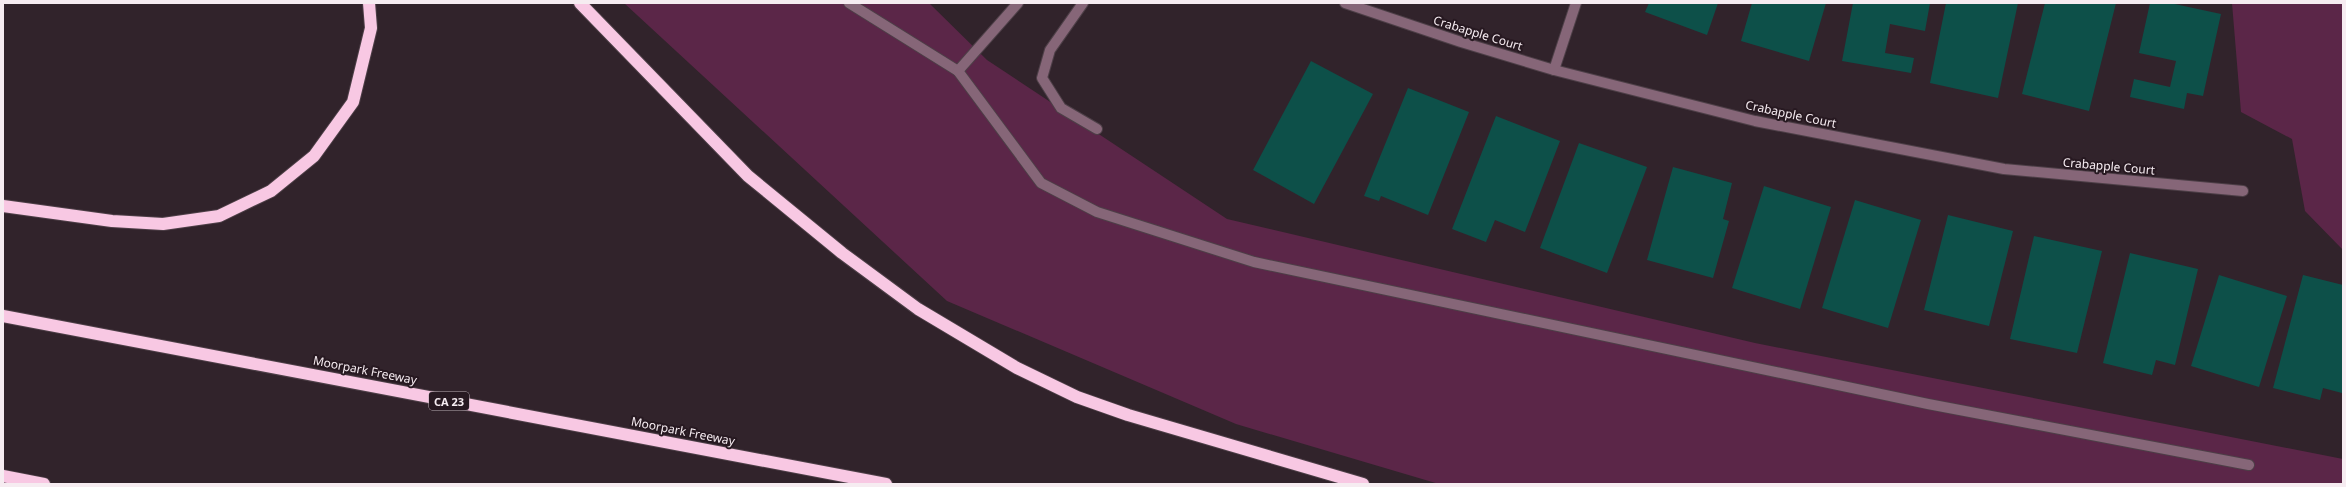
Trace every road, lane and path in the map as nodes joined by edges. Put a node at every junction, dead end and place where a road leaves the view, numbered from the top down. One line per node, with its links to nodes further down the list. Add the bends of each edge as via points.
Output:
1 (369, 3): 12 (highway, via 372,28 353,102 314,156 271,192 219,216 163,224)
2 (580, 3): 18 (highway, via 748,176 842,254 918,309 1018,368 1077,397 1128,415)
3 (849, 3): 9 (street)
4 (1018, 3): 9 (street)
5 (1083, 3): 10 (street, via 1050,50 1042,78 1060,108)
6 (1345, 3): 8 (street, Crabapple Court, via 1460,42)
7 (1576, 3): 8 (street)
8 (1554, 70): 11 (street, Crabapple Court, via 1755,121 2004,169)
9 (958, 71): 14 (street, via 1041,183 1097,212 1254,262 1928,404)
10 (1096, 128)
11 (2243, 191)
12 (3, 206)
13 (7, 316): 17 (highway, Moorpark Freeway / CA 23)
14 (2248, 465)
15 (3, 476): 16 (highway)
16 (44, 484)
17 (886, 484)
18 (1363, 484)

